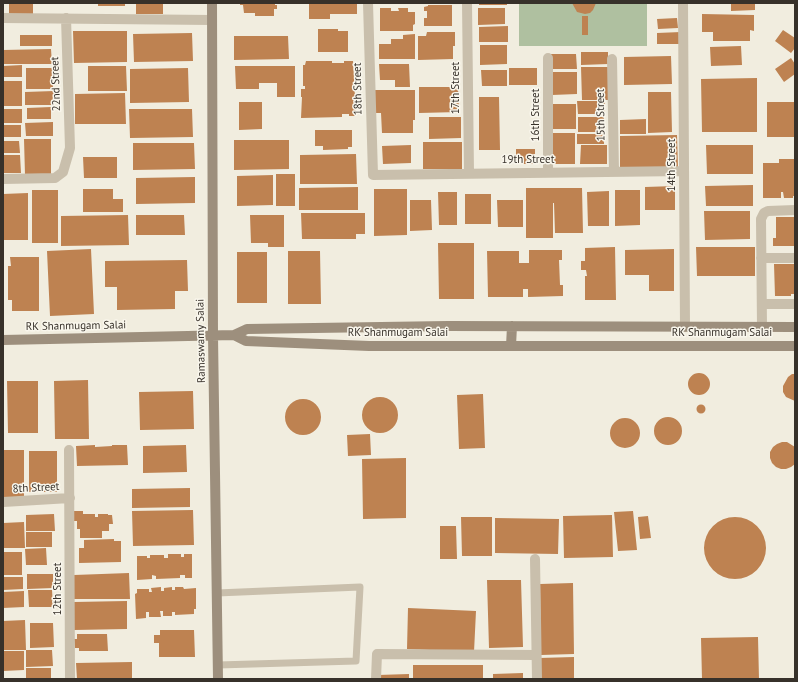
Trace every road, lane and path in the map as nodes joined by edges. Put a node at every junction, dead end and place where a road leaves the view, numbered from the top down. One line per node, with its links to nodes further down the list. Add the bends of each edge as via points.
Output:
1 (212, 3): 7 (street, Ramaswamy Salai)
2 (368, 3): 14 (street, 18th Street)
3 (468, 3): 13 (street, 17th Street)
4 (683, 3): 10 (street, 14th Street)
5 (3, 18): 6 (street)
6 (66, 18): 7 (street); 15 (street, 22nd Street, via 70,148 63,172 55,178)
7 (212, 20): 26 (street, Ramaswamy Salai)
8 (548, 58): 11 (street, 16th Street)
9 (612, 59): 12 (street, 15th Street)
10 (684, 171): 12 (street, 19th Street); 23 (street, 14th Street)
11 (548, 172): 12 (street, 19th Street); 13 (street, 19th Street)
12 (614, 172)
13 (469, 173): 14 (street, 19th Street)
14 (372, 174)
15 (3, 179)
16 (795, 210): 17 (street, via 768,210 764,213 761,219)
17 (761, 258): 18 (street); 19 (street)
18 (795, 258)
19 (762, 304): 20 (street); 22 (street)
20 (795, 304)
21 (512, 326): 23 (street); 25 (street, via 247,329); 28 (street)
22 (762, 326): 23 (street); 24 (street)
23 (685, 327)
24 (795, 327)
25 (234, 335): 26 (street, RK Shanmugam Salai); 28 (street, RK Shanmugam Salai, via 246,341 369,346)
26 (213, 336): 27 (street, RK Shanmugam Salai); 34 (street, Ramaswamy Salai)
27 (3, 340)
28 (511, 346): 29 (street, RK Shanmugam Salai)
29 (795, 346)
30 (69, 450): 31 (street, 12th Street)
31 (70, 498): 32 (street, 8th Street); 37 (street, 12th Street)
32 (3, 502)
33 (535, 559): 35 (street)
34 (217, 593): 36 (street, Ramaswamy Salai); 36 (lane, via 360,587 356,661)
35 (536, 655): 39 (street, via 377,654); 40 (street)
36 (218, 665): 38 (street, Ramaswamy Salai)
37 (70, 679)
38 (218, 679)
39 (376, 679)
40 (537, 679)

